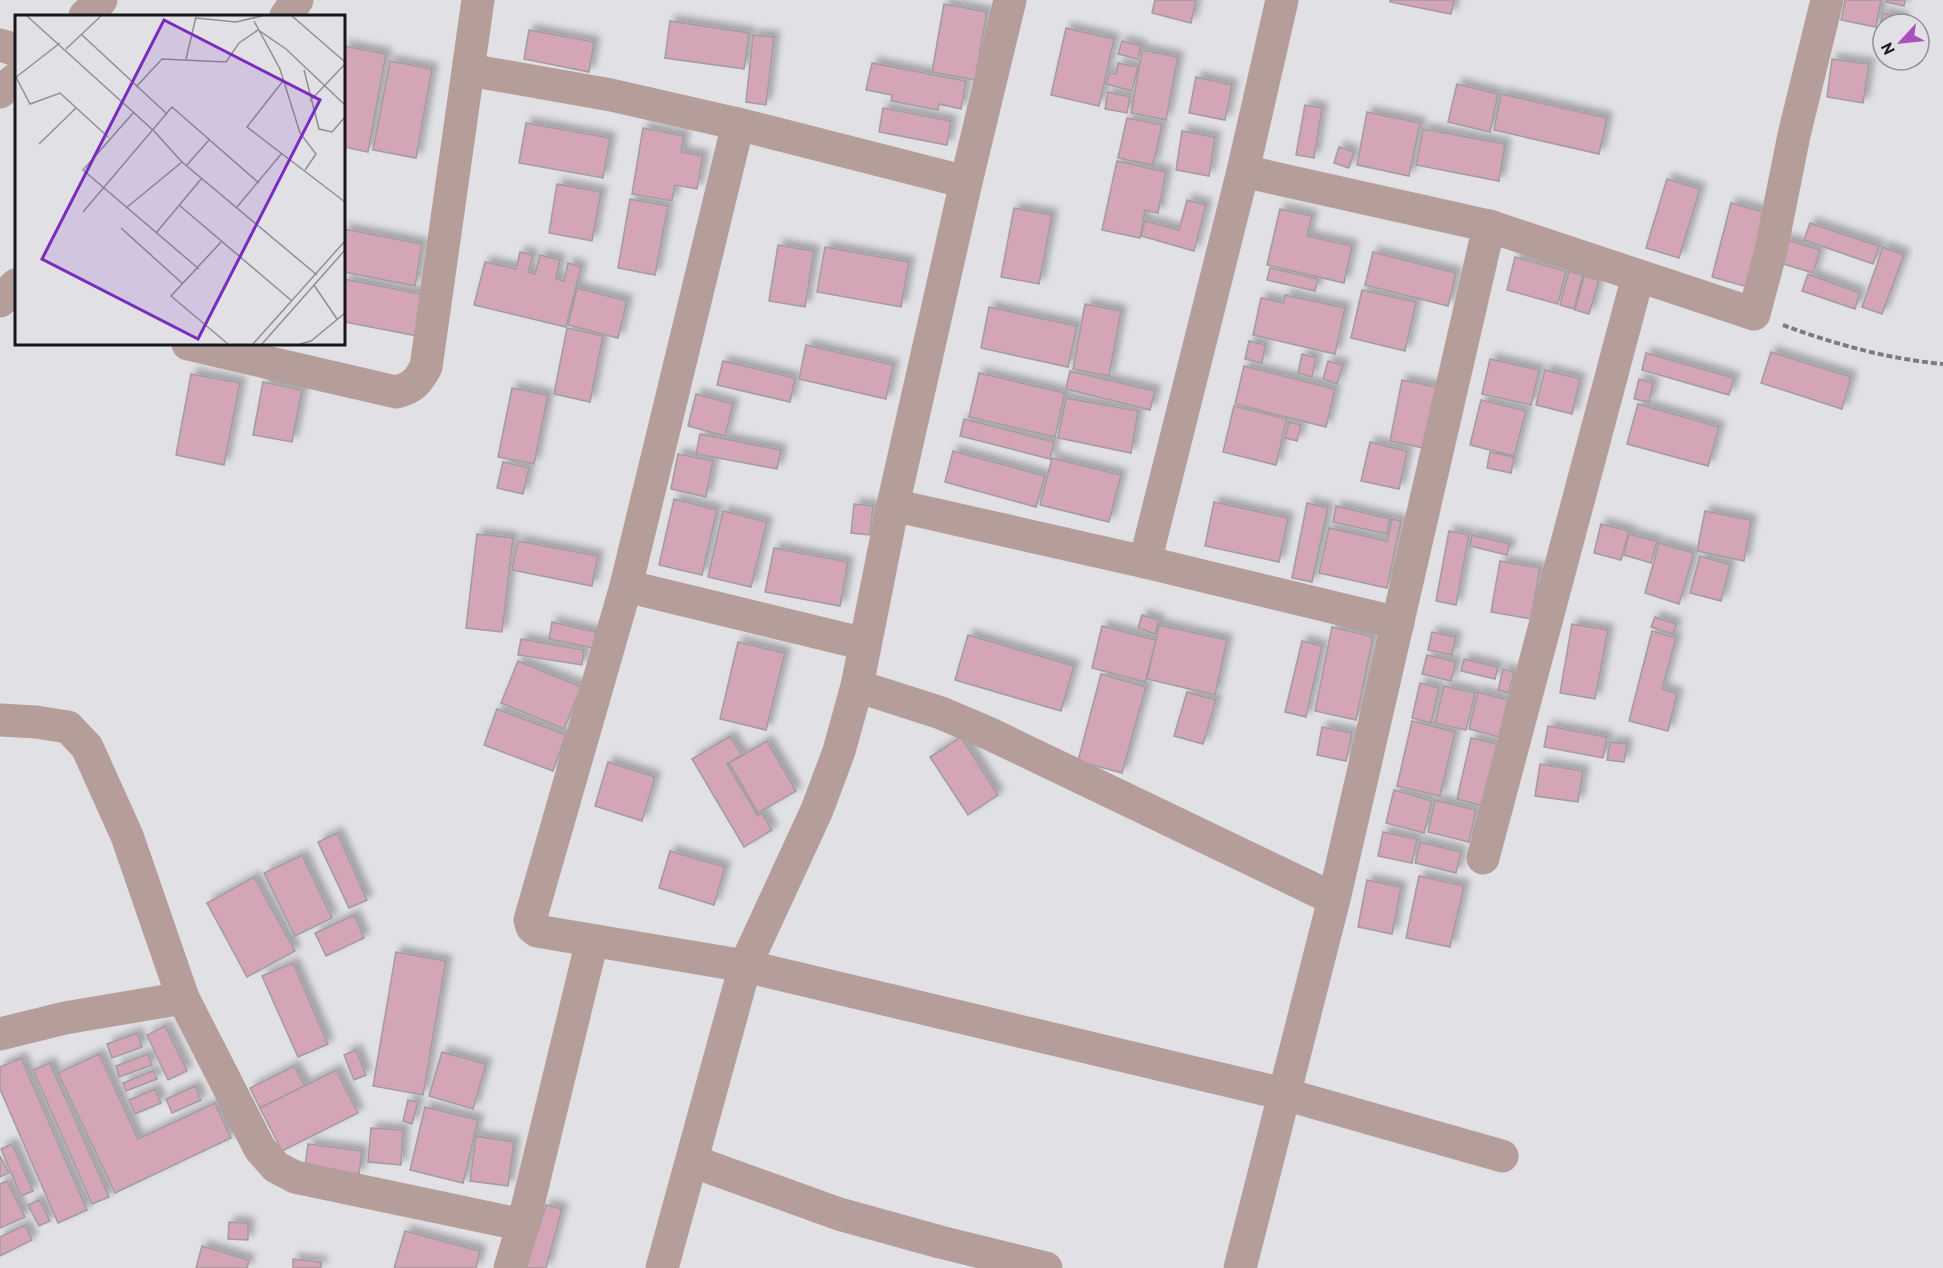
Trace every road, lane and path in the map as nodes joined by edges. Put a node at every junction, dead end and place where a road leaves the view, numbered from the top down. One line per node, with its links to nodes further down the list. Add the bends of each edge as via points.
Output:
1 (101, 0): 7 (street)
2 (297, 0): 8 (street)
3 (478, 0): 11 (street)
4 (1010, 0): 16 (street)
5 (1281, 0): 15 (street)
6 (1827, 0): 19 (street)
7 (86, 15)
8 (287, 15)
9 (0, 45): 10 (street)
10 (15, 50)
11 (469, 70): 14 (street, via 604,94); 20 (street, via 426,367 420,380 396,392)
12 (15, 80): 13 (street)
13 (0, 92)
14 (738, 124): 16 (street); 24 (street)
15 (1243, 171): 17 (street); 23 (street)
16 (966, 182): 22 (street)
17 (1489, 226): 18 (street); 25 (street)
18 (1638, 276): 19 (street); 29 (street)
19 (1754, 315): 21 (path, via 1831,343)
20 (192, 345)
21 (1943, 364)
22 (893, 505): 23 (street); 26 (street)
23 (1145, 562): 25 (street)
24 (626, 586): 26 (street); 31 (street, via 530,920 537,932)
25 (1398, 623): 30 (street)
26 (865, 644): 27 (street)
27 (857, 686): 30 (street, via 941,713); 32 (street, via 817,810)
28 (0, 720): 33 (street, via 68,728 87,747 127,836)
29 (1483, 858)
30 (1334, 899): 35 (street)
31 (592, 941): 32 (street); 38 (street)
32 (745, 966): 35 (street); 37 (street)
33 (183, 998): 34 (street, via 65,1018); 38 (street, via 260,1149 276,1167 295,1177)
34 (0, 1035)
35 (1284, 1094): 36 (street); 43 (street)
36 (1502, 1156)
37 (692, 1161): 39 (street, via 839,1214); 41 (street)
38 (523, 1225): 40 (street)
39 (937, 1255): 42 (street)
40 (510, 1268)
41 (662, 1268)
42 (1046, 1268)
43 (1240, 1268)

